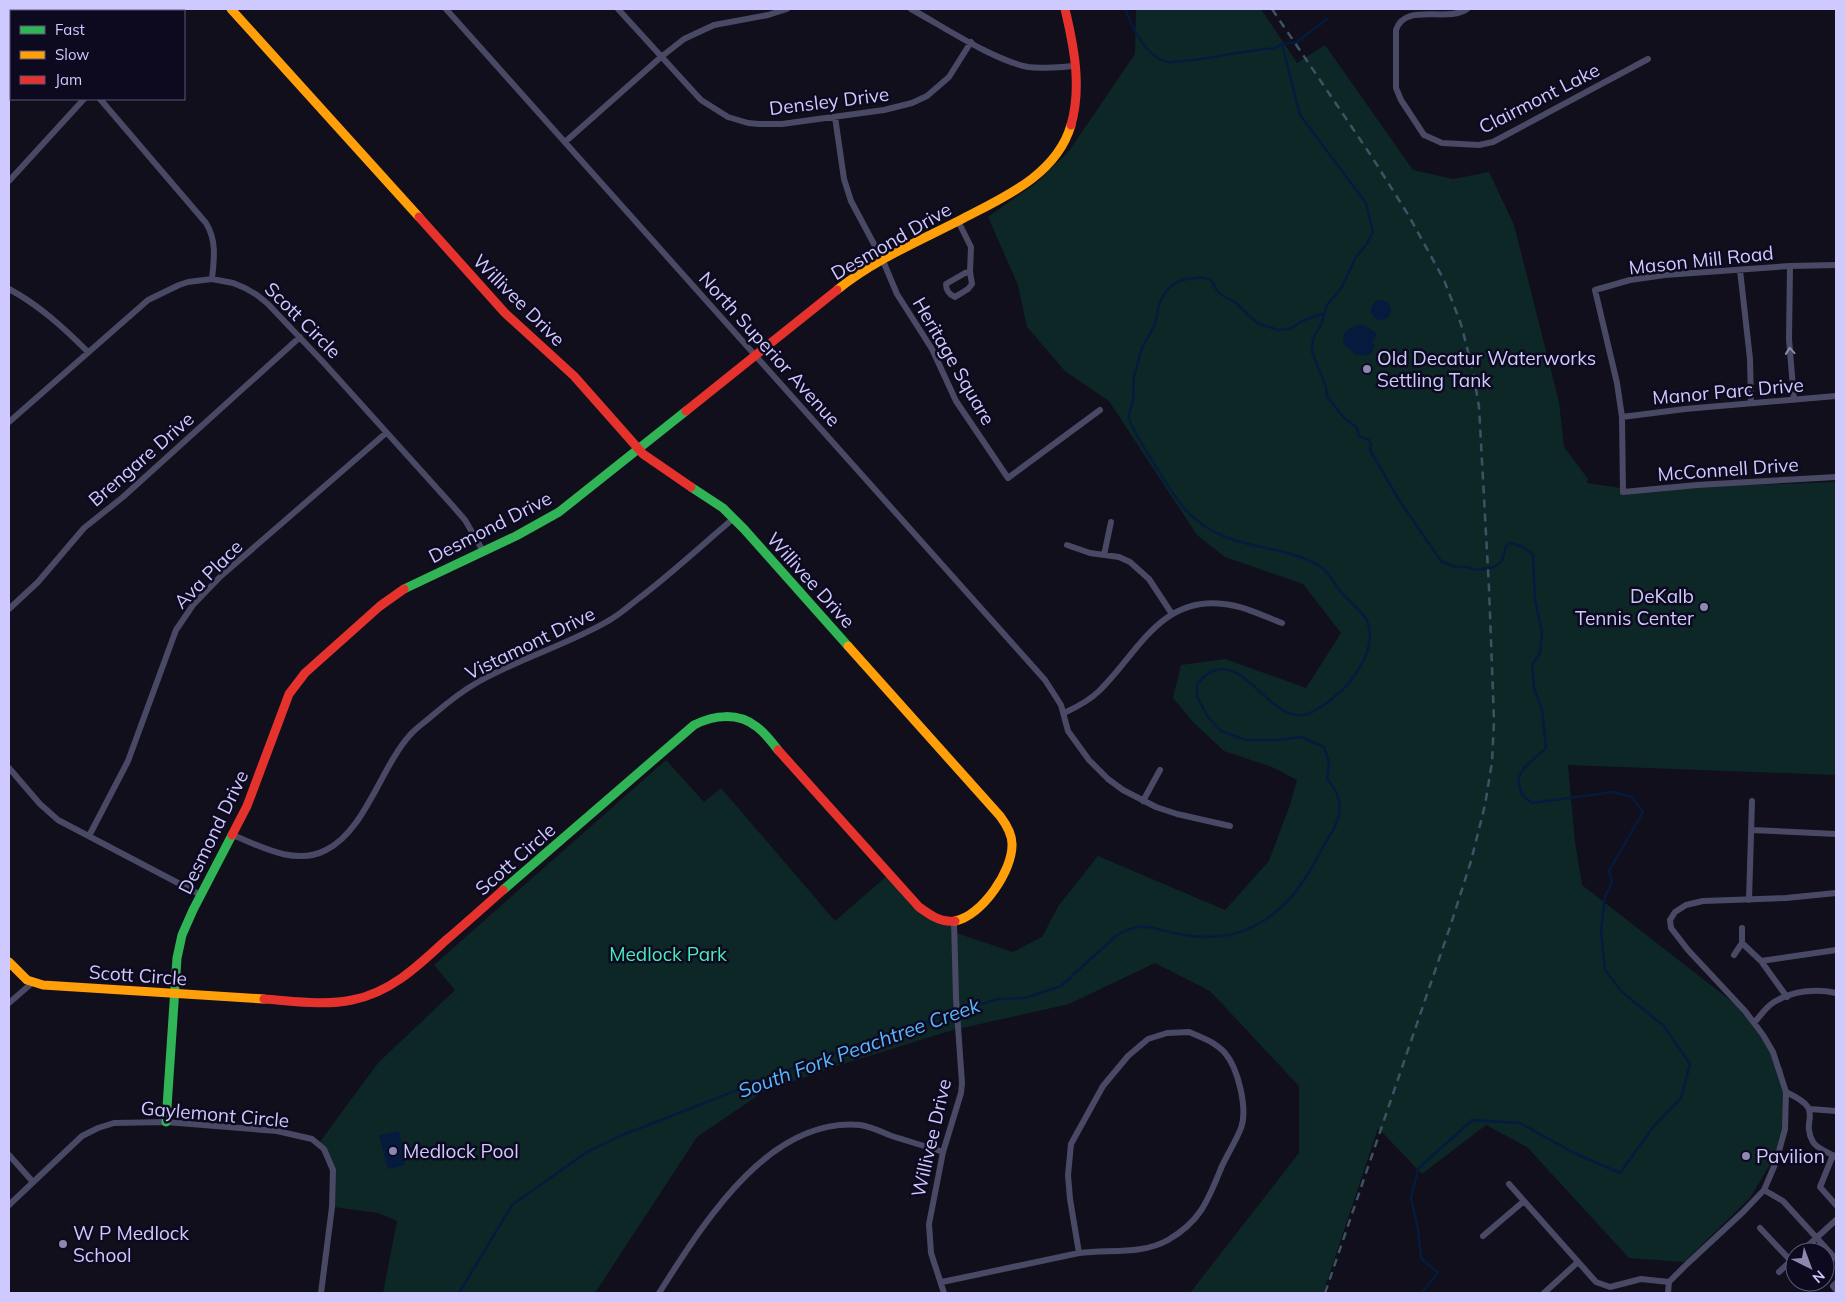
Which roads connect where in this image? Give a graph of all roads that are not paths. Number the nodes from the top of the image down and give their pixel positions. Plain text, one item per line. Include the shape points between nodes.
1 (231, 9) edge
2 (446, 9) edge
3 (618, 9) edge
4 (787, 9) edge
5 (911, 9) edge
6 (1064, 9) edge
7 (1467, 9) edge
8 (971, 42) junction
9 (661, 57) junction
10 (1648, 59) dead end
11 (1074, 66) junction
12 (83, 100) edge
13 (101, 100) edge
14 (835, 117) junction
15 (565, 142) junction
16 (9, 181) edge
17 (958, 221) junction
18 (883, 261) junction
19 (1836, 265) edge
20 (1790, 266) junction
21 (1740, 270) junction
22 (970, 272) dead end
23 (212, 279) junction
24 (9, 289) edge
25 (300, 337) junction
26 (88, 352) junction
27 (754, 355) junction
28 (1836, 396) edge
29 (1794, 400) junction
30 (1751, 404) junction
31 (1100, 410) dead end
32 (1622, 417) junction
33 (9, 422) edge
34 (386, 433) junction
35 (639, 448) junction
36 (1836, 477) edge
37 (1623, 492) joint
38 (734, 518) junction
39 (1111, 522) dead end
40 (1067, 545) dead end
41 (483, 551) junction
42 (1104, 555) junction
43 (9, 609) edge
44 (1172, 614) junction
45 (1282, 623) dead end
46 (1064, 713) junction
47 (9, 768) edge
48 (1160, 770) dead end
49 (1143, 801) junction
50 (1752, 801) dead end
51 (1230, 826) dead end
52 (1752, 830) junction
53 (1836, 834) edge
54 (233, 835) junction
55 (90, 836) junction
56 (1836, 893) edge
57 (201, 895) junction
58 (1749, 900) junction
59 (954, 921) junction
60 (1742, 928) dead end
61 (1742, 943) junction
62 (1836, 950) edge
63 (1734, 954) dead end
64 (1761, 960) junction
65 (9, 962) edge
66 (32, 983) junction
67 (1836, 993) edge
68 (175, 994) junction
69 (1787, 997) junction
70 (9, 1003) edge
71 (1754, 1023) junction
72 (1786, 1092) junction
73 (1810, 1109) junction
74 (1836, 1111) edge
75 (166, 1122) junction
76 (944, 1152) junction
77 (9, 1155) edge
78 (1835, 1156) edge
79 (33, 1182) junction
80 (1509, 1184) dead end
81 (1764, 1190) junction
82 (1524, 1201) junction
83 (9, 1205) edge
84 (1836, 1205) edge
85 (1836, 1220) edge
86 (1760, 1228) dead end
87 (1483, 1236) dead end
88 (1816, 1238) junction
89 (1812, 1242) edge
90 (1785, 1251) edge
91 (1079, 1253) junction
92 (1836, 1259) edge
93 (1578, 1262) junction
94 (1785, 1266) edge
95 (1779, 1272) dead end
96 (942, 1282) junction
97 (1669, 1282) junction
98 (1836, 1283) edge
99 (1836, 1290) edge
100 (321, 1293) edge
101 (660, 1293) edge
102 (944, 1293) edge
103 (1544, 1293) edge
104 (1668, 1293) edge

1 - 35 street, Willivee Drive via 484,291 574,376
2 - 15 street, North Superior Avenue
3 - 9 street, Densley Drive
4 - 9 street via 705,28 684,38
5 - 8 street
6 - 11 street, Desmond Drive
7 - 10 street, Clairmont Lake via 1450,15 1406,17 1396,30 1396,88 1424,135 1442,143 1479,145 1493,142
8 - 11 street via 1006,60 1027,66
8 - 14 street, Densley Drive via 949,77 920,100 894,108
9 - 14 street, Densley Drive via 701,100 716,111 738,120 771,125
9 - 15 street
11 - 17 street, Desmond Drive via 1075,109 1069,132 1057,154 1019,187
12 - 16 street
13 - 23 street via 206,223 214,246
14 - 18 street via 847,190
15 - 27 street, North Superior Avenue
17 - 18 street, Desmond Drive
17 - 22 street via 971,247
18 - 27 street, Desmond Drive via 843,285
18 - 31 street, Heritage Square via 897,294 932,349 956,401 1008,478
19 - 20 street, Mason Mill Road
20 - 21 street, Mason Mill Road
29 -> 20 street via 1789,339
21 - 30 street via 1750,359
21 - 32 street, Mason Mill Road via 1630,280 1595,290
23 - 25 street, Scott Circle via 233,283 257,295
23 - 26 street, Scott Circle via 188,282 158,294
24 - 26 street via 61,324
25 - 34 street, Scott Circle
25 - 43 street, Brengare Drive via 123,497 84,528 38,582
26 - 33 street, Scott Circle
27 - 35 street, Desmond Drive
27 - 46 street, North Superior Avenue via 1045,680
28 - 29 street, Manor Parc Drive
29 - 30 street, Manor Parc Drive
30 - 32 street, Manor Parc Drive
32 - 37 street, Mason Mill Road
34 - 41 street, Scott Circle via 460,515
34 - 55 street, Ava Place via 193,605 176,630 128,762
35 - 38 street, Willivee Drive via 653,462 707,496
35 - 41 street, Desmond Drive via 559,512
36 - 37 street, McConnell Drive
38 - 54 street, Vistamont Drive via 610,621 477,682 447,704 410,735 391,761 358,820 325,851 306,856 273,852
38 - 59 street, Willivee Drive via 1009,829 1012,847 1003,876 977,911 965,919
39 - 42 street
40 - 42 street
41 - 54 street, Desmond Drive via 395,595 305,673 284,705
42 - 44 street via 1125,559 1137,566
44 - 45 street via 1195,605 1224,604
44 - 46 street via 1148,634 1100,690
46 - 49 street, North Superior Avenue via 1068,731 1093,764 1115,785
47 - 55 street via 48,812
48 - 49 street
49 - 51 street, North Superior Avenue via 1177,814
50 - 52 street
52 - 53 street
52 - 58 street
54 - 57 street, Desmond Drive
55 - 57 street
56 - 58 street
57 - 68 street, Desmond Drive via 179,947
58 - 71 street via 1703,901 1686,905 1670,920 1671,928 1688,950
59 - 68 street, Scott Circle via 933,917 919,907 758,727 739,718 718,716 699,721 686,730 414,969 381,992 357,1000 328,1003
59 - 76 street, Willivee Drive via 962,1083
60 - 61 street
61 - 63 street
61 - 64 street
62 - 64 street
64 - 69 street
65 - 66 street
66 - 68 street, Scott Circle
66 - 70 street
67 - 69 street via 1799,992
68 - 75 street, Desmond Drive
69 - 71 street via 1772,1003
71 - 72 street via 1773,1052
72 - 73 street via 1803,1100
72 - 81 street via 1785,1129
73 - 74 street
73 - 78 street via 1810,1134 1814,1144
75 - 79 street, Gaylemont Circle via 114,1123 90,1132 72,1144
75 - 100 street, Gaylemont Circle via 277,1131 312,1139 324,1149 333,1170 333,1193
76 - 96 street, Willivee Drive via 929,1224 931,1252
76 - 101 street via 862,1125 835,1126 809,1133 779,1148 750,1170 698,1232
77 - 79 street
78 - 84 street via 1820,1187
79 - 83 street, Gaylemont Circle
80 - 82 street
81 - 88 street via 1782,1201
81 - 97 street
82 - 87 street
82 - 93 street
85 - 88 street
86 - 90 street
88 - 89 street
88 - 92 street
91 - 91 street via 1068,1175 1071,1144 1103,1086 1128,1056 1148,1039 1167,1033 1189,1032 1208,1039 1224,1052 1235,1068 1242,1098 1242,1127 1206,1205 1189,1226 1166,1242 1138,1250
91 - 96 street
93 - 97 street via 1596,1282 1610,1287 1641,1279
93 - 103 street
94 - 95 street
96 - 102 street, Willivee Drive
97 - 104 street
98 - 99 street via 1833,1286

